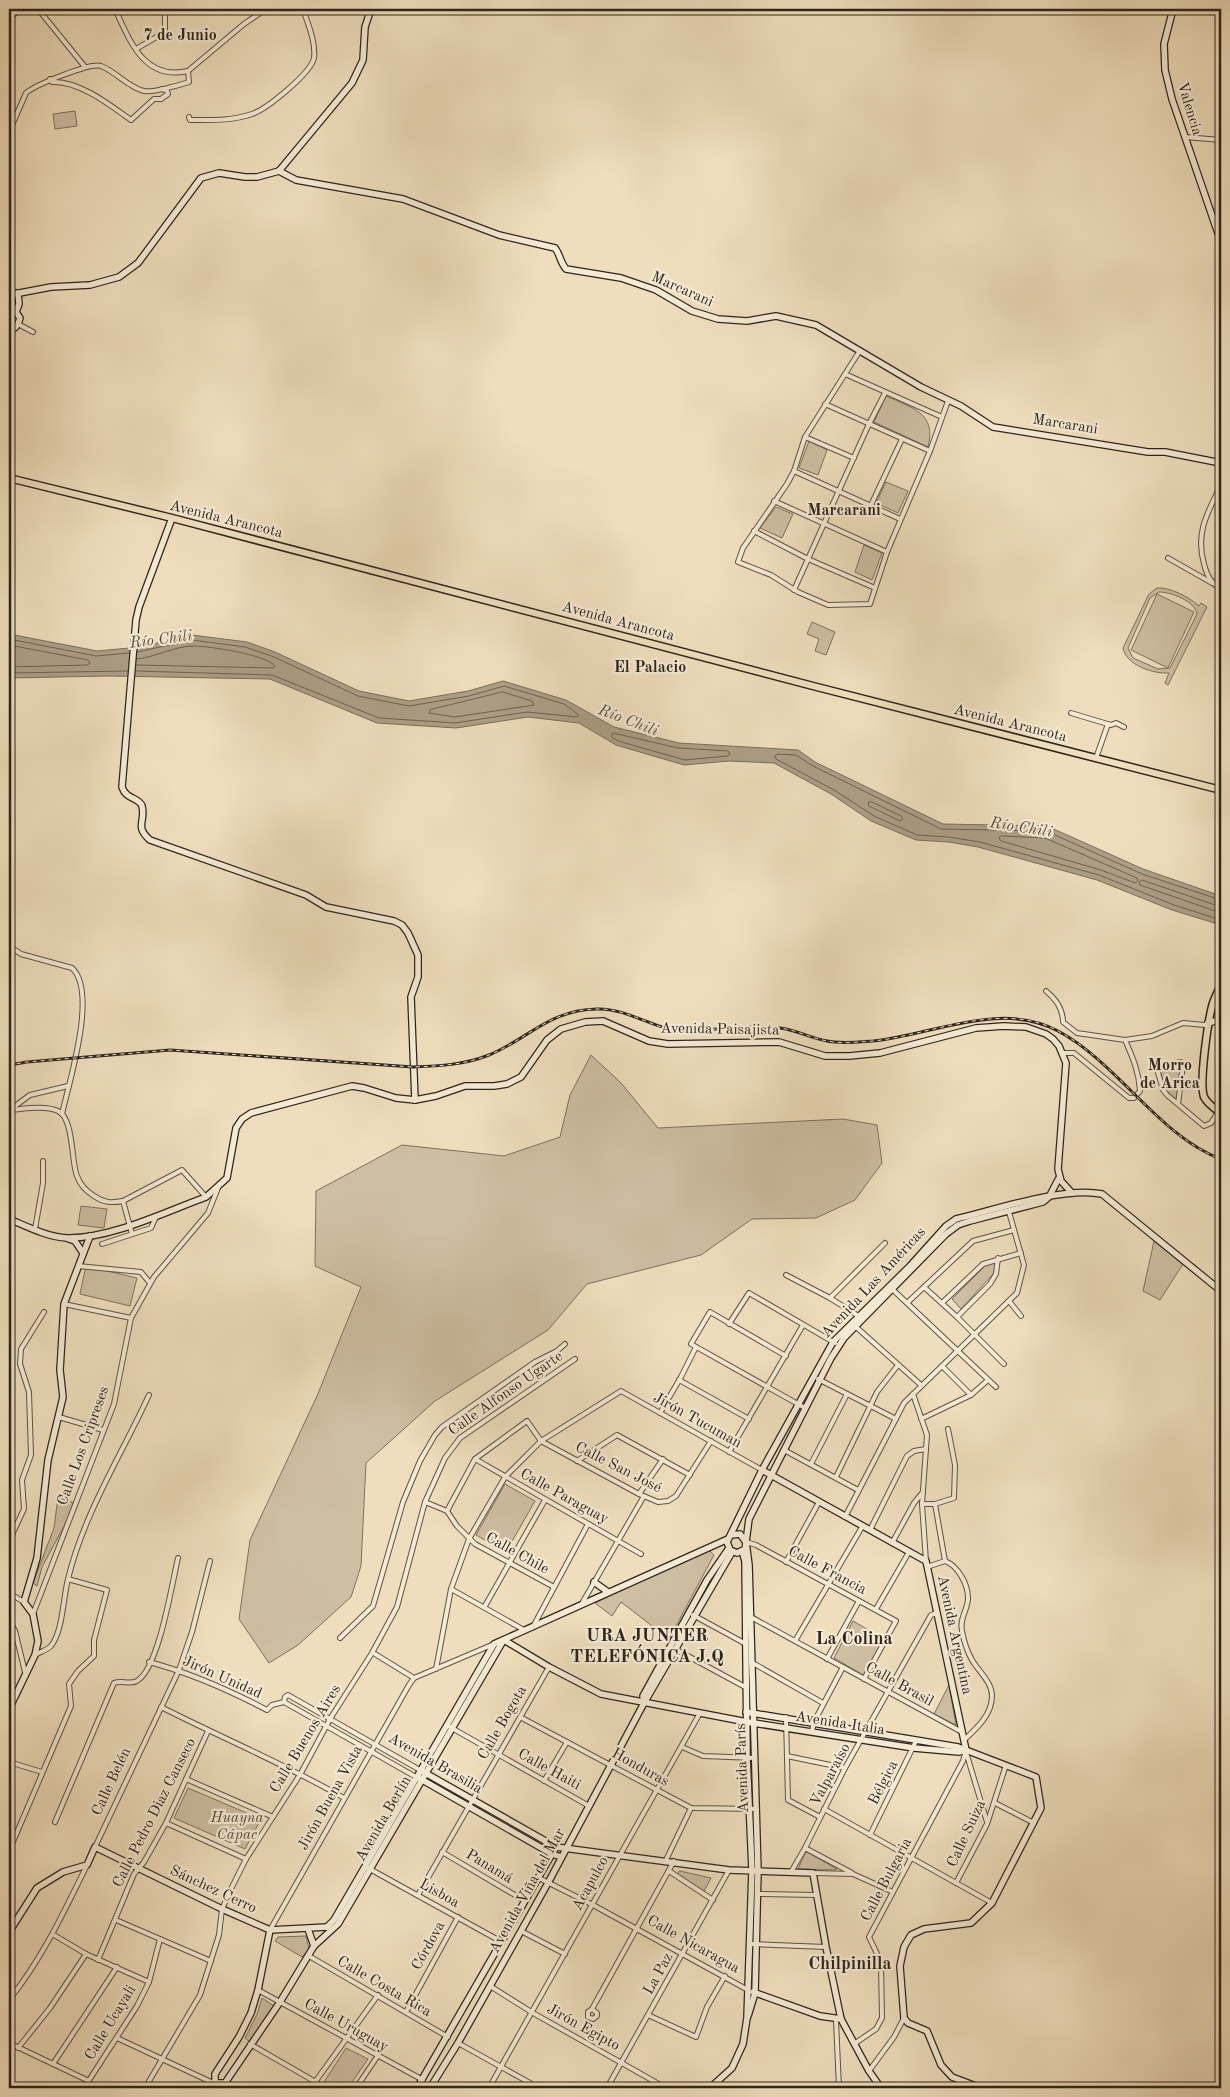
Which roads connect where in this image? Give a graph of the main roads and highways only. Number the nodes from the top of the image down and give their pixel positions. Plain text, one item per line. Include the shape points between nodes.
1 (9, 478) edge
2 (1221, 790) edge
3 (1221, 985) edge
4 (1220, 1112) edge

1 - 2 main road, Avenida Arancota
3 - 4 main road via 1208,1023 1203,1076 1204,1096

